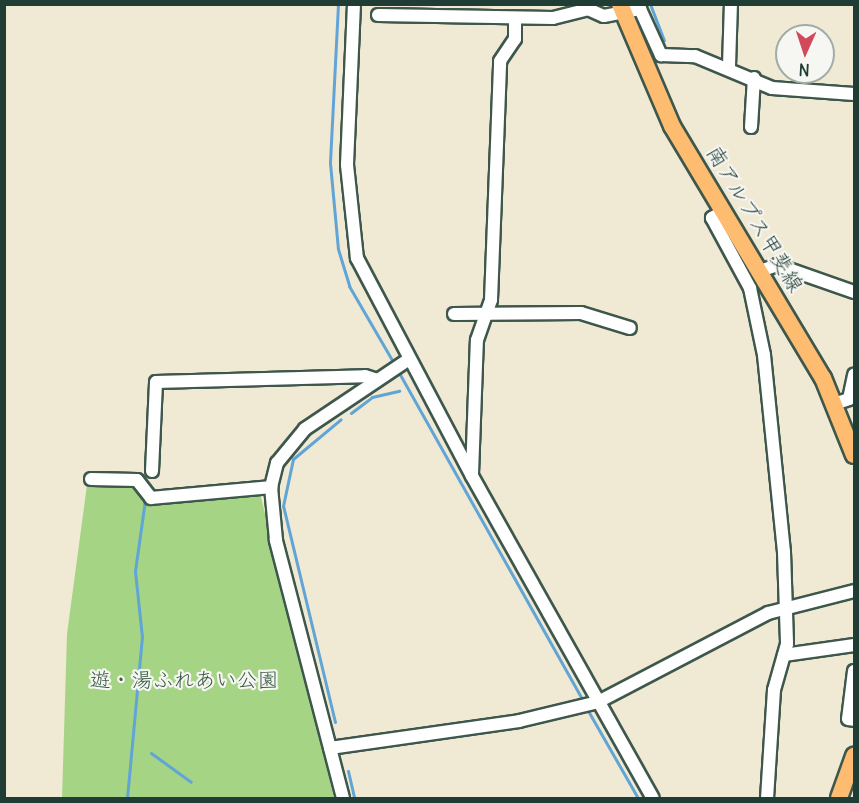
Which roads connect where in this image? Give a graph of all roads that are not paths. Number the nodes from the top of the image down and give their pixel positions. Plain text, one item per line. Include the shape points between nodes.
1 (354, 4) edge
2 (731, 4) edge
3 (639, 7) edge
4 (621, 8) edge
5 (378, 15) dead end
6 (515, 18) junction
7 (729, 66) junction
8 (754, 78) junction
9 (855, 94) edge
10 (751, 127) dead end
11 (724, 211) junction
12 (760, 271) junction
13 (855, 292) edge
14 (489, 310) junction
15 (454, 314) dead end
16 (630, 328) dead end
17 (409, 359) junction
18 (855, 375) edge
19 (377, 380) junction
20 (834, 404) junction
21 (855, 455) edge
22 (152, 471) dead end
23 (472, 477) junction
24 (91, 479) dead end
25 (272, 487) junction
26 (855, 591) edge
27 (786, 606) junction
28 (855, 645) edge
29 (784, 655) junction
30 (855, 671) edge
31 (598, 702) junction
32 (855, 720) edge
33 (330, 748) junction
34 (855, 756) edge
35 (846, 791) edge
36 (343, 798) edge
37 (653, 798) edge
38 (767, 798) edge

1 - 17 street via 347,165 351,225 368,284
2 - 7 street
3 - 4 street
3 - 7 street via 661,55 695,56
4 - 6 street via 604,16 588,9
4 - 11 main road, 南アルプス甲斐線 via 672,126
5 - 6 street
6 - 14 street via 514,39 500,61
7 - 8 street
8 - 9 street via 772,88
8 - 10 street
11 - 12 main road, 南アルプス甲斐線
11 - 27 street via 712,218 750,288 764,355
12 - 13 street via 777,265
12 - 20 main road, 南アルプス甲斐線
14 - 15 street
14 - 16 street via 581,313
14 - 23 street via 477,340
17 - 19 street
17 - 23 street
18 - 20 street via 849,399
19 - 22 street via 365,376 156,382
19 - 25 street via 287,446
20 - 21 main road, 南アルプス甲斐線
23 - 31 street
24 - 25 street via 137,480 151,498
25 - 33 street via 276,540
26 - 27 street
27 - 29 street
27 - 31 street
28 - 29 street
29 - 38 street via 774,690
30 - 32 street via 848,719
31 - 33 street via 519,721
31 - 37 street
33 - 36 street
34 - 35 main road

